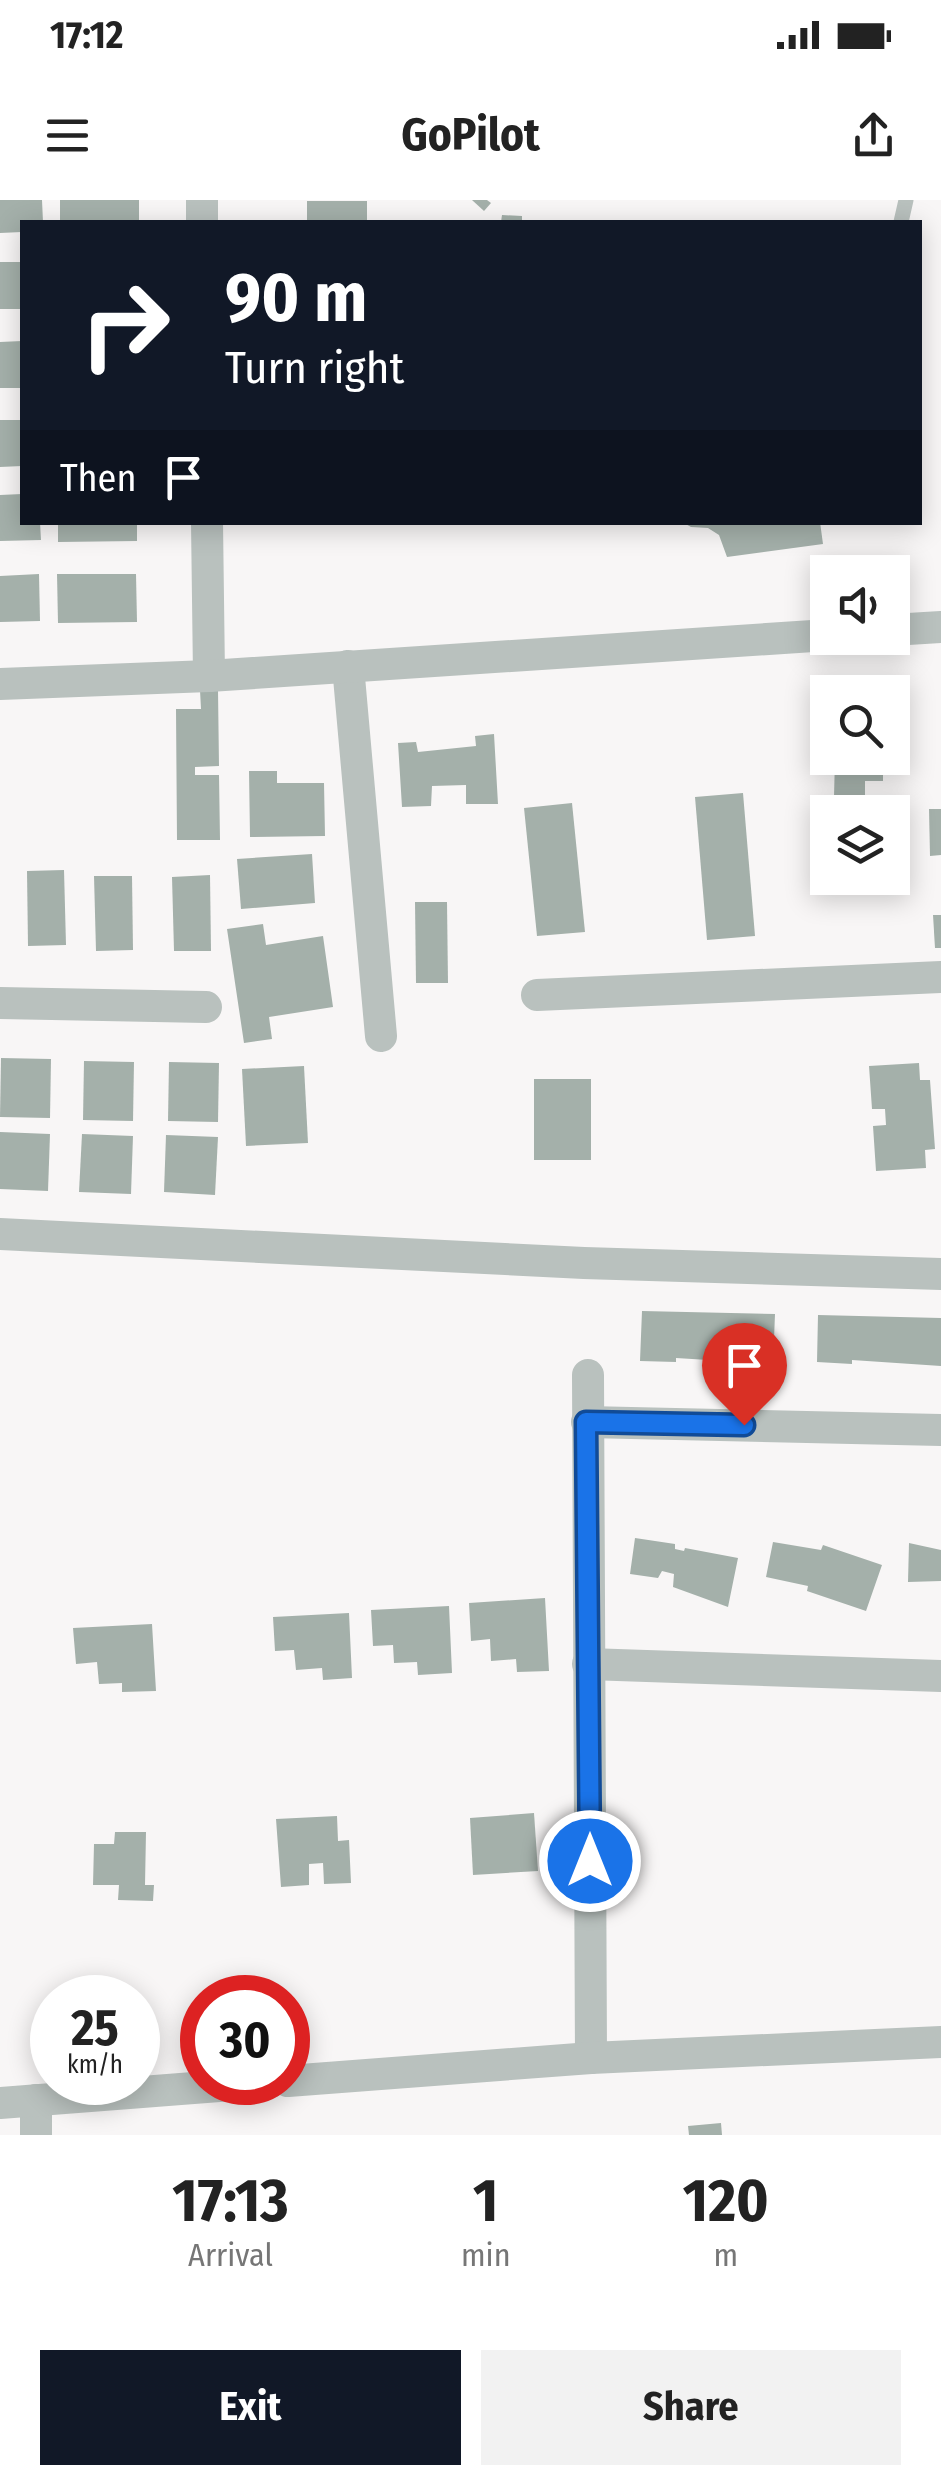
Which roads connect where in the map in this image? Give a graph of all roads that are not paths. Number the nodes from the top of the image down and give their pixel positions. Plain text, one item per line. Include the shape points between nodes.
1 (207, 525) edge
2 (941, 627) edge
3 (910, 629) edge
4 (810, 635) edge
5 (348, 666) junction
6 (209, 676) junction
7 (0, 684) edge
8 (941, 977) edge
9 (538, 995) dead end
10 (0, 1003) edge
11 (206, 1007) dead end
12 (381, 1036) dead end
13 (0, 1234) edge
14 (941, 1274) edge
15 (588, 1375) dead end
16 (586, 1422) junction
17 (941, 1430) edge
18 (588, 1664) junction
19 (941, 1676) edge
20 (941, 2042) edge
21 (591, 2058) junction
22 (310, 2079) edge
23 (30, 2100) edge
24 (0, 2103) edge
25 (36, 2105) edge
26 (36, 2135) edge

1 - 6 street
2 - 3 street
4 - 5 street
5 - 6 street
5 - 12 street
6 - 7 street
8 - 9 street
10 - 11 street
13 - 14 street
15 - 16 street
16 - 17 street
16 - 18 street
18 - 19 street
18 - 21 street
20 - 21 street
21 - 22 street
23 - 24 street
25 - 26 street

